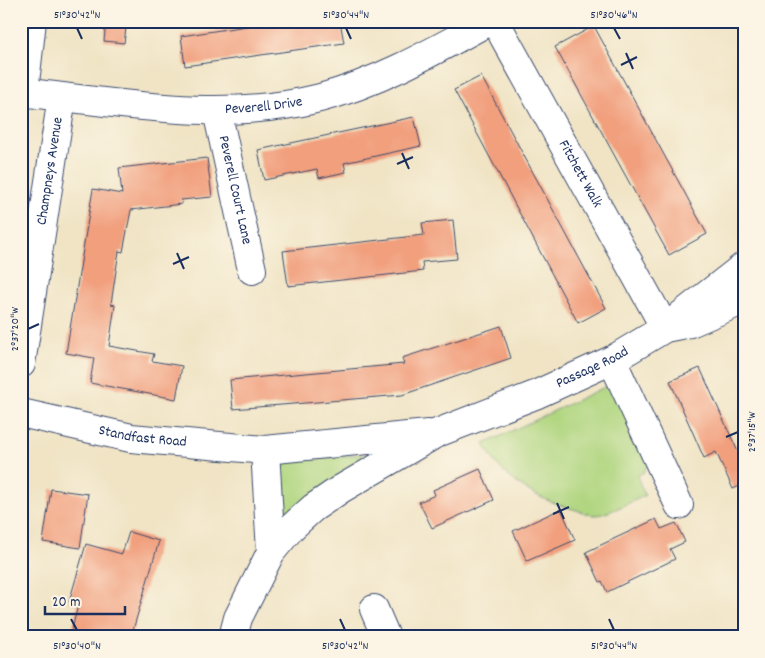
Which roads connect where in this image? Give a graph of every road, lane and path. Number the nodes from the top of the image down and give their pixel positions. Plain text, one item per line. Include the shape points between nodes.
1 (32, 21) edge
2 (489, 21) edge
3 (495, 21) edge
4 (23, 92) edge
5 (62, 97) junction
6 (217, 111) junction
7 (744, 266) edge
8 (252, 270) dead end
9 (744, 300) edge
10 (664, 328) junction
11 (612, 360) junction
12 (21, 364) edge
13 (21, 413) edge
14 (437, 433) junction
15 (266, 450) junction
16 (679, 505) dead end
17 (271, 552) junction
18 (374, 609) dead end
19 (233, 637) edge
20 (386, 637) edge

1 - 4 street
2 - 6 street, Peverell Drive via 404,68 320,98
3 - 10 street, Fitchett Walk
4 - 5 street, Peverell Drive
5 - 6 street, Peverell Drive
5 - 12 street, Champneys Avenue
6 - 8 street, Peverell Court Lane
7 - 10 street
9 - 10 street, Passage Road via 690,324
10 - 11 street, Passage Road
11 - 14 street, Passage Road via 535,395
11 - 16 street via 654,477
13 - 15 street, Standfast Road via 132,438
14 - 15 street, Passage Road
14 - 17 street, Passage Road via 313,508
15 - 17 street
17 - 19 street, Passage Road
18 - 20 street

